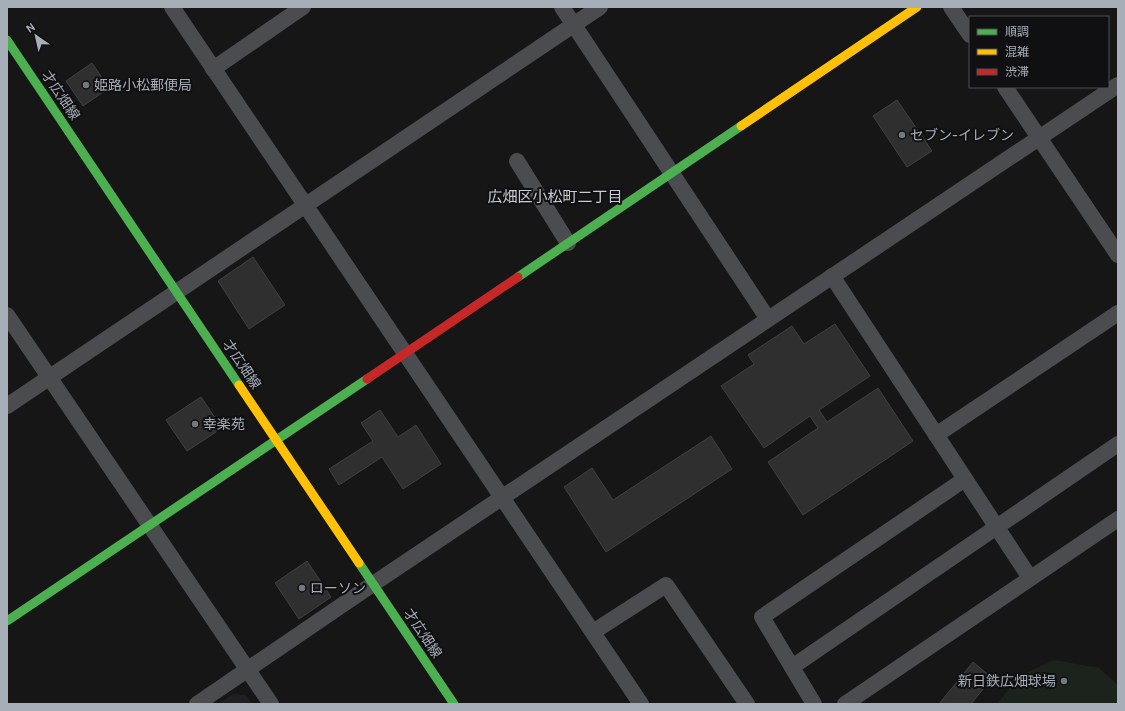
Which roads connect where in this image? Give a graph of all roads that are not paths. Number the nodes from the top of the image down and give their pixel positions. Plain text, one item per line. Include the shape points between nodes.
1 (172, 7) edge
2 (303, 7) edge
3 (562, 7) edge
4 (600, 7) edge
5 (917, 7) edge
6 (951, 7) edge
7 (574, 24) junction
8 (969, 34) edge
9 (7, 40) edge
10 (213, 69) junction
11 (1118, 85) edge
12 (1006, 88) edge
13 (1039, 138) junction
14 (517, 161) dead end
15 (672, 172) junction
16 (305, 205) junction
17 (568, 243) junction
18 (1118, 255) edge
19 (832, 276) junction
20 (177, 291) junction
21 (1118, 313) edge
22 (7, 314) edge
23 (768, 319) junction
24 (405, 354) junction
25 (50, 377) junction
26 (7, 406) edge
27 (936, 435) junction
28 (276, 440) junction
29 (1118, 444) edge
30 (965, 480) junction
31 (502, 497) junction
32 (1118, 519) edge
33 (150, 525) junction
34 (996, 526) junction
35 (1030, 578) junction
36 (373, 584) junction
37 (7, 621) edge
38 (593, 632) junction
39 (792, 667) junction
40 (248, 670) junction
41 (197, 704) edge
42 (271, 704) edge
43 (454, 704) edge
44 (641, 704) edge
45 (747, 704) edge
46 (814, 704) edge
47 (845, 704) edge

1 - 10 street
2 - 10 street
3 - 7 street
4 - 7 street
5 - 15 street
6 - 8 street
7 - 15 street
7 - 16 street
9 - 20 street, 才広畑線
10 - 16 street
11 - 13 street
12 - 13 street
13 - 18 street
13 - 19 street
14 - 17 street
15 - 17 street
15 - 23 street
16 - 20 street
16 - 24 street
17 - 24 street
19 - 23 street
19 - 27 street
20 - 25 street
20 - 28 street, 才広畑線
21 - 27 street
22 - 25 street
23 - 31 street
24 - 28 street
24 - 31 street
25 - 26 street
25 - 33 street
27 - 30 street
28 - 33 street
28 - 36 street, 才広畑線
29 - 34 street
30 - 34 street
30 - 39 street via 762,617
31 - 36 street
31 - 38 street
32 - 35 street
33 - 37 street
33 - 40 street
34 - 35 street
34 - 39 street
35 - 47 street
36 - 40 street
36 - 43 street, 才広畑線
38 - 44 street
38 - 45 street via 666,585
39 - 46 street
40 - 41 street
40 - 42 street

